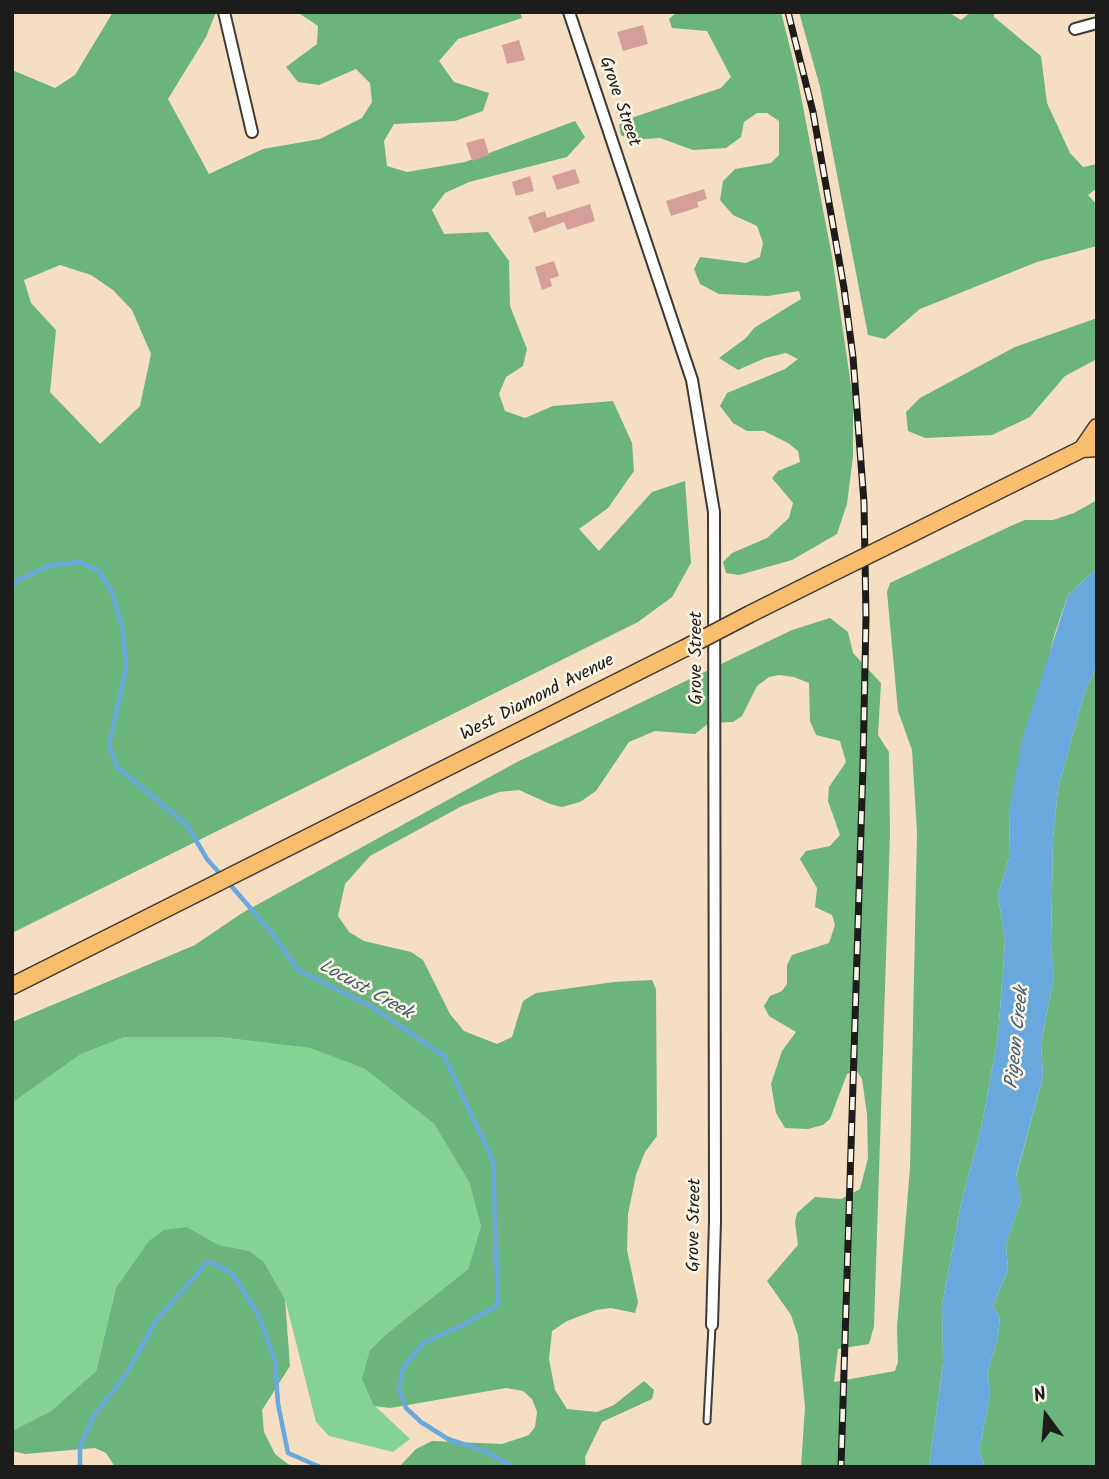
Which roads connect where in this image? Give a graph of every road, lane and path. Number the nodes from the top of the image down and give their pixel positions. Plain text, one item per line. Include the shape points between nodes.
1 (224, 12) edge
2 (569, 12) edge
3 (1095, 23) edge
4 (1075, 29) dead end
5 (1097, 36) edge
6 (252, 132) dead end
7 (1097, 427) edge
8 (1089, 448) edge
9 (12, 986) edge
10 (712, 1325) joint
11 (707, 1421) dead end

1 - 6 street
2 - 10 street, Grove Street via 692,380 714,512
3 - 4 street
3 - 5 street
7 - 8 main road, West Diamond Avenue
8 - 9 main road, West Diamond Avenue, bridge
10 - 11 lane

